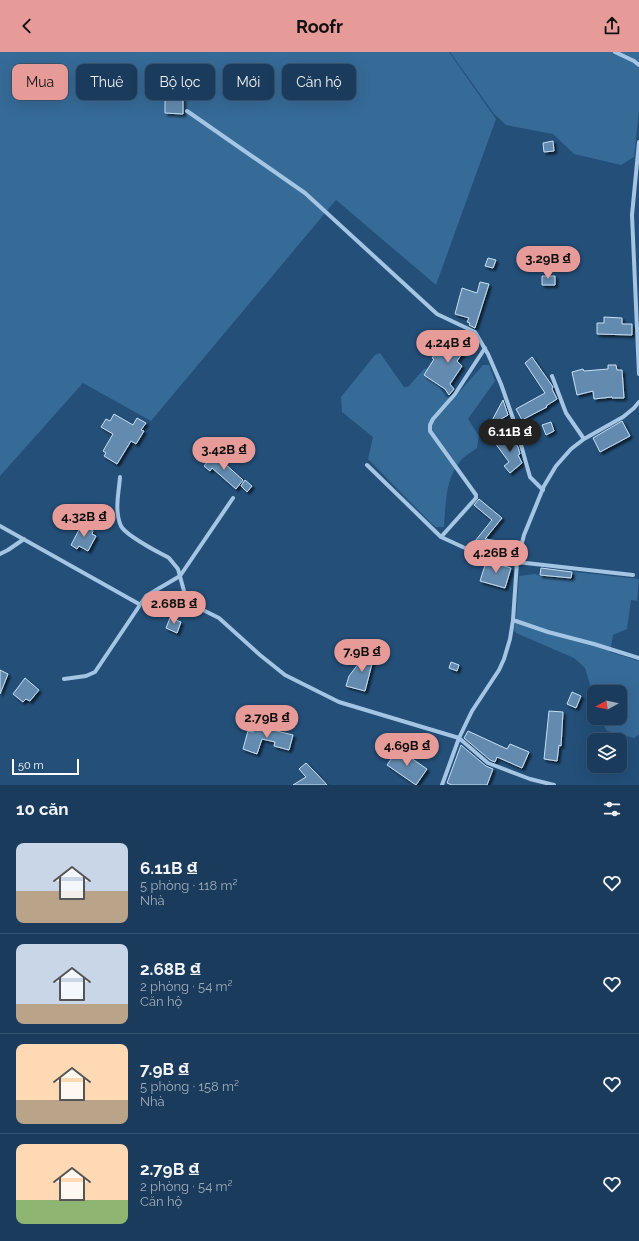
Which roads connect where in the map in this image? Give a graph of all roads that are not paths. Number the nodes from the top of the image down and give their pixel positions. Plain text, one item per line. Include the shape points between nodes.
1 (615, 52) edge
2 (639, 65) edge
3 (187, 111) dead end
4 (639, 142) edge
5 (485, 348) junction
6 (639, 374) edge
7 (552, 376) dead end
8 (639, 402) edge
9 (584, 439) junction
10 (367, 466) dead end
11 (120, 477) dead end
12 (543, 490) junction
13 (233, 498) dead end
14 (0, 526) edge
15 (441, 537) junction
16 (24, 539) junction
17 (0, 554) edge
18 (517, 562) junction
19 (633, 575) dead end
20 (180, 576) junction
21 (140, 604) junction
22 (513, 620) junction
23 (639, 658) edge
24 (64, 679) dead end
25 (459, 738) junction
26 (442, 785) edge
27 (554, 785) edge

1 - 2 street
3 - 5 street via 305,193 437,314 475,332
4 - 6 street via 632,215
5 - 12 street via 516,427 530,477
5 - 15 street via 455,394 430,425 430,431 476,498
7 - 9 street via 566,412
8 - 9 street via 623,417
9 - 12 street via 556,466
10 - 15 street
11 - 20 street via 118,506 121,526 126,533 169,558
12 - 18 street via 524,535
13 - 20 street
14 - 16 street
15 - 18 street via 478,554
16 - 17 street
16 - 21 street
18 - 19 street
18 - 22 street
20 - 21 street via 146,596
20 - 25 street via 189,603 219,618 285,675 338,702
21 - 24 street via 95,672
22 - 23 street
22 - 25 street via 510,639 499,670 472,711
25 - 26 street
25 - 27 street via 488,763

